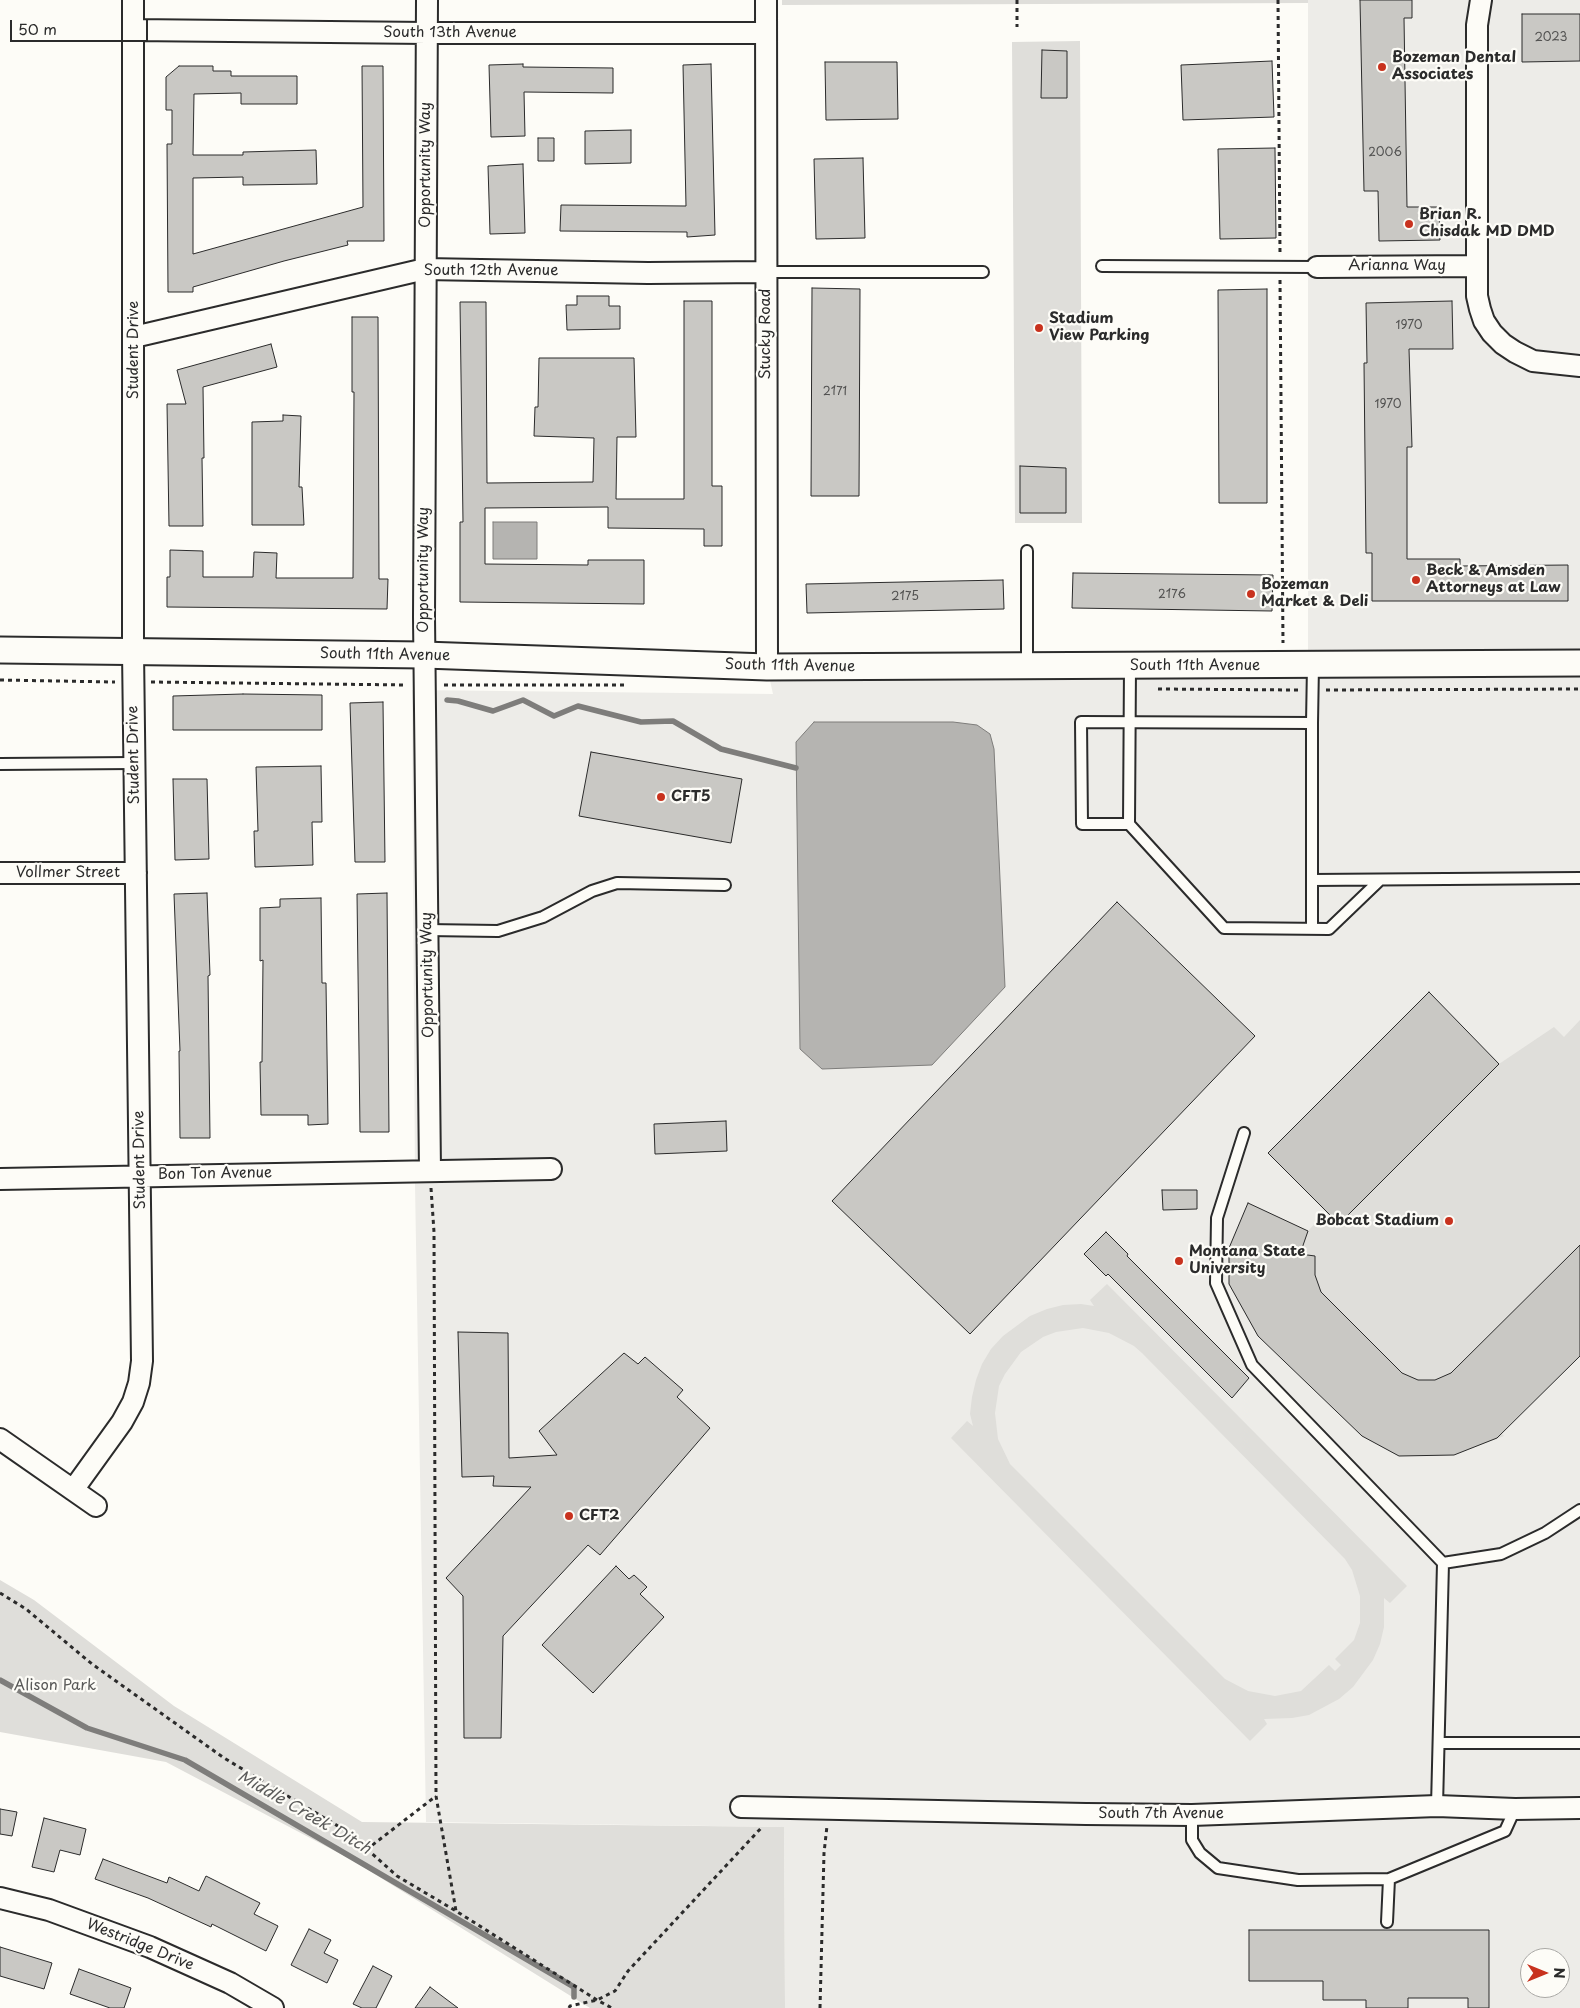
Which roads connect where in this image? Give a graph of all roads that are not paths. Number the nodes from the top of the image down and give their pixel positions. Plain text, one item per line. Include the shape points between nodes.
1 (133, 0) edge
2 (426, 0) edge
3 (766, 0) edge
4 (1481, 0) edge
5 (133, 30) junction
6 (427, 33) junction
7 (766, 33) junction
8 (1102, 266) dead end
9 (1317, 266) joint
10 (1477, 266) junction
11 (425, 269) junction
12 (766, 272) junction
13 (983, 272) dead end
14 (134, 337) junction
15 (1580, 366) edge
16 (1027, 551) dead end
17 (0, 650) edge
18 (133, 651) junction
19 (424, 656) junction
20 (1580, 664) edge
21 (1313, 665) junction
22 (1027, 666) junction
23 (1130, 666) junction
24 (767, 667) junction
25 (1130, 722) junction
26 (1312, 723) junction
27 (134, 763) junction
28 (0, 764) edge
29 (1129, 824) junction
30 (0, 873) edge
31 (136, 873) junction
32 (1580, 878) edge
33 (1312, 880) junction
34 (1380, 880) junction
35 (725, 885) dead end
36 (1312, 929) junction
37 (427, 930) junction
38 (1244, 1133) dead end
39 (551, 1169) dead end
40 (430, 1170) junction
41 (140, 1176) junction
42 (0, 1178) edge
43 (0, 1439) edge
44 (73, 1490) junction
45 (96, 1506) dead end
46 (1580, 1510) edge
47 (1443, 1563) junction
48 (1440, 1743) junction
49 (1580, 1743) edge
50 (1437, 1806) junction
51 (741, 1807) dead end
52 (1580, 1808) edge
53 (1514, 1809) junction
54 (1192, 1814) junction
55 (1389, 1879) junction
56 (0, 1898) edge
57 (1388, 1922) dead end
58 (264, 2006) edge

1 - 5 street, Student Drive
2 - 6 street, Opportunity Way
3 - 7 street, Stucky Road
4 - 10 street via 1477,25
5 - 6 street, South 13th Avenue
5 - 14 street, Student Drive
6 - 7 street, South 13th Avenue
6 - 11 street, Opportunity Way
7 - 12 street, Stucky Road
8 - 9 lane
9 - 10 street, Arianna Way
10 - 15 street via 1477,296 1484,321 1503,344 1533,361
11 - 12 street, South 12th Avenue
11 - 14 street, South 12th Avenue
11 - 19 street, Opportunity Way
12 - 13 lane
12 - 24 street, Stucky Road
14 - 18 street, Student Drive
16 - 22 lane
17 - 18 street, South 11th Avenue
18 - 19 street, South 11th Avenue
18 - 27 street, Student Drive
19 - 24 street, South 11th Avenue
19 - 37 street, Opportunity Way
20 - 21 street, South 11th Avenue
21 - 23 street, South 11th Avenue via 1283,677
21 - 26 lane
22 - 23 street, South 11th Avenue
22 - 24 street, South 11th Avenue
23 - 25 lane
25 - 26 lane
25 - 29 lane
25 - 29 lane via 1081,722 1082,824
26 - 33 lane
27 - 28 lane
27 - 31 street, Student Drive
29 - 36 lane via 1224,928
30 - 31 street, Vollmer Street
31 - 41 street, Student Drive
32 - 34 lane
33 - 34 lane
33 - 36 lane
34 - 36 lane via 1329,929
35 - 37 lane via 617,883 592,891 543,916 498,931
37 - 40 street, Opportunity Way
38 - 47 lane via 1217,1218 1216,1283 1252,1365
39 - 40 street, Bon Ton Avenue
40 - 41 street, Bon Ton Avenue
41 - 42 street, Bon Ton Avenue
41 - 44 street, Student Drive via 140,1384 122,1422
43 - 44 street
44 - 45 street
46 - 47 lane via 1545,1533 1501,1554
47 - 48 lane
48 - 49 lane
48 - 50 lane
50 - 53 street, South 7th Avenue
50 - 54 street, South 7th Avenue
51 - 54 street, South 7th Avenue
52 - 53 street, South 7th Avenue
53 - 55 lane via 1505,1831
54 - 55 lane via 1192,1840 1200,1853 1218,1868 1298,1880
55 - 57 lane
56 - 58 street, Westridge Drive via 49,1910 150,1947 230,1983

